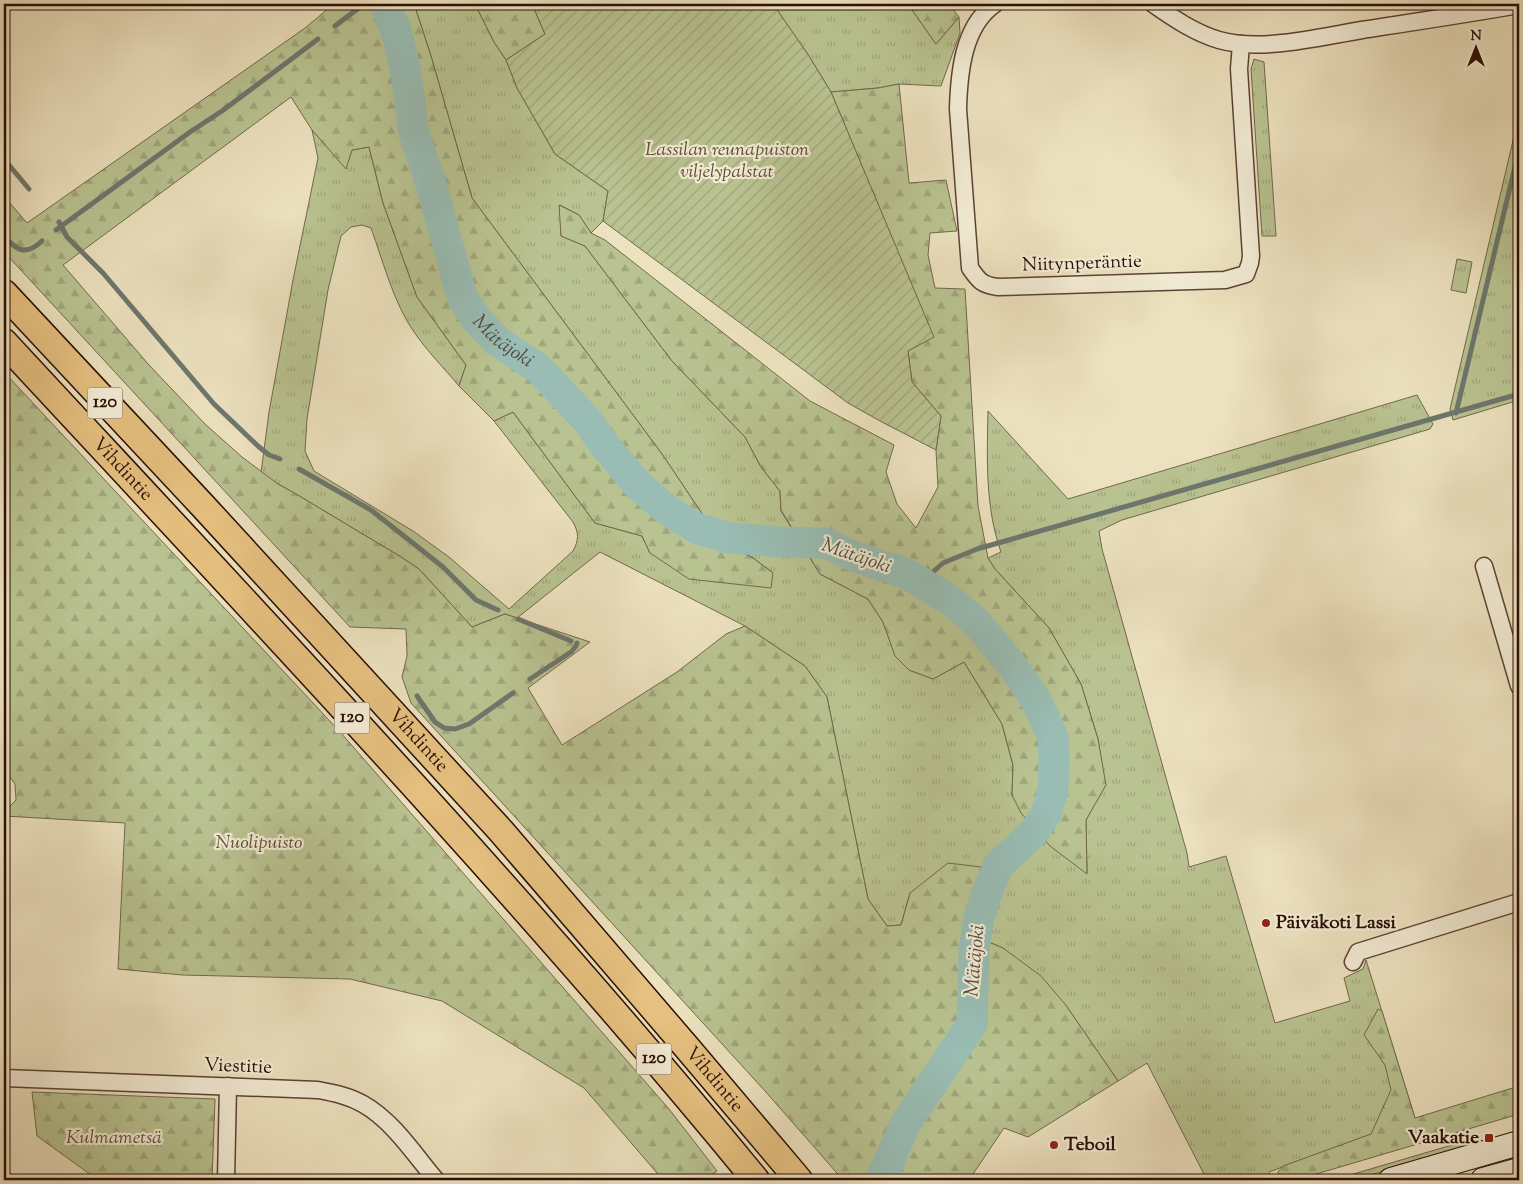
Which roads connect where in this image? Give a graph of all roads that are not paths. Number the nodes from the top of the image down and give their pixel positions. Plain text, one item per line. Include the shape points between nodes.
1 (995, 4) edge
2 (1153, 4) edge
3 (1519, 5) edge
4 (1241, 44) junction
5 (5, 301) edge
6 (4, 342) edge
7 (1484, 566) dead end
8 (1519, 686) edge
9 (1519, 902) edge
10 (1353, 962) dead end
11 (4, 1078) edge
12 (228, 1086) junction
13 (1519, 1143) edge
14 (1519, 1170) edge
15 (226, 1180) edge
16 (436, 1180) edge
17 (756, 1180) edge
18 (799, 1180) edge
19 (1391, 1180) edge
20 (1483, 1180) edge

1 - 4 street, Niitynperäntie via 976,24 969,38 963,59 958,109 970,268 980,282 988,286 1225,280 1246,274 1251,256 1239,69
2 - 4 street via 1182,24 1219,40
3 - 4 street via 1307,39
5 - 18 main road, Vihdintie / 120 via 209,513 500,831
6 - 17 main road, Vihdintie / 120 via 508,890
7 - 8 street
9 - 10 street via 1358,952
11 - 12 street, Viestitie
12 - 15 street
12 - 16 street, Viestitie via 318,1090 350,1098 363,1104 392,1128
13 - 19 main road
14 - 20 main road

